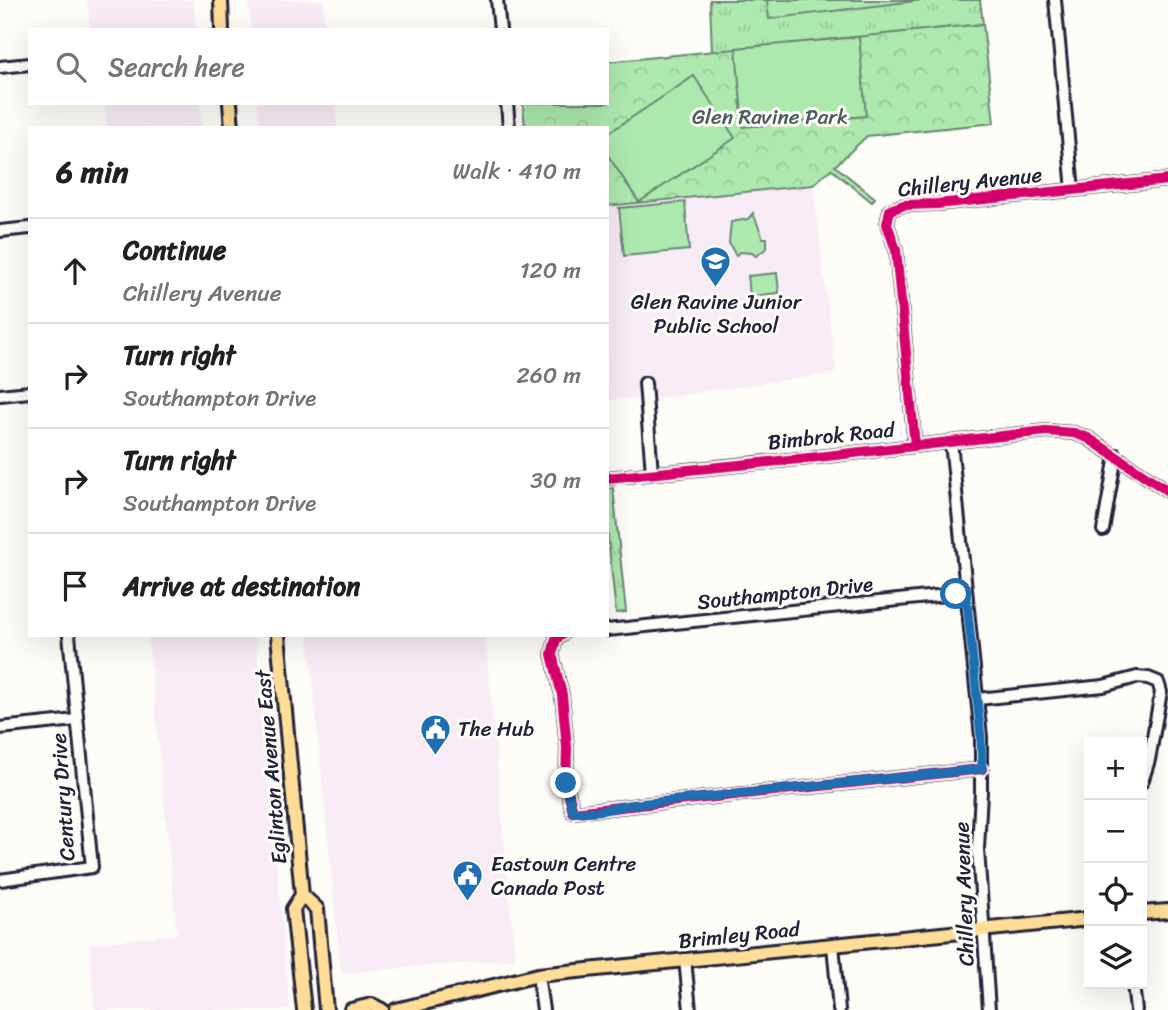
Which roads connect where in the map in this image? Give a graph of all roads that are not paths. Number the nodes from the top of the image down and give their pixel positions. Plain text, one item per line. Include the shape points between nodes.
1 (221, 0) edge
2 (497, 0) edge
3 (1055, 0) edge
4 (222, 28) edge
5 (500, 28) edge
6 (28, 64) edge
7 (0, 67) edge
8 (230, 105) edge
9 (507, 105) edge
10 (232, 126) edge
11 (509, 126) edge
12 (1168, 180) edge
13 (1073, 190) junction
14 (28, 228) edge
15 (0, 232) edge
16 (645, 383) dead end
17 (28, 392) edge
18 (0, 395) edge
19 (951, 442) junction
20 (915, 446) junction
21 (1116, 455) junction
22 (652, 473) junction
23 (609, 478) edge
24 (1168, 491) edge
25 (1104, 530) dead end
26 (966, 593) junction
27 (609, 630) edge
28 (69, 637) edge
29 (278, 637) edge
30 (558, 637) edge
31 (978, 699) junction
32 (76, 720) junction
33 (0, 728) edge
34 (1147, 766) edge
35 (982, 769) junction
36 (0, 880) edge
37 (302, 895) junction
38 (1168, 911) edge
39 (1147, 913) edge
40 (1084, 919) edge
41 (983, 929) junction
42 (833, 945) junction
43 (685, 959) junction
44 (538, 975) junction
45 (1134, 989) edge
46 (304, 1010) edge
47 (326, 1010) edge
48 (351, 1010) edge
49 (382, 1010) edge
50 (396, 1010) edge
51 (543, 1010) edge
52 (691, 1010) edge
53 (839, 1010) edge
54 (989, 1010) edge
55 (1136, 1010) edge

1 - 4 main road
2 - 5 street
3 - 13 street
6 - 7 street
8 - 10 main road
9 - 11 street
12 - 13 street, Chillery Avenue
13 - 20 street, Chillery Avenue via 904,205 890,211 887,224 896,250
14 - 15 street
16 - 22 street
17 - 18 street
19 - 20 street, Bimbrok Road
19 - 21 street, Bimbrok Road via 1046,430 1088,438
19 - 26 street, Chillery Avenue
20 - 22 street, Bimbrok Road
21 - 24 street, Bimbrok Road
21 - 25 street
22 - 23 street, Bimbrok Road
26 - 27 street, Southampton Drive
26 - 31 street, Chillery Avenue
28 - 32 street, Century Drive
29 - 37 main road, Eglinton Avenue East
30 - 35 street via 552,654 562,695 566,783 573,812
31 - 34 street via 1149,678 1158,682 1161,692
31 - 35 street, Chillery Avenue
32 - 33 street
32 - 36 street, Century Drive via 92,867
35 - 41 street, Chillery Avenue via 978,849
37 - 46 main road, Eglinton Avenue East via 293,909
37 - 47 main road, Eglinton Avenue East via 317,909
38 - 39 main road
40 - 41 main road, Brimley Road
41 - 42 main road, Brimley Road
41 - 54 street, Chillery Avenue
42 - 43 main road, Brimley Road
42 - 53 street
43 - 44 main road, Brimley Road
43 - 52 street
44 - 50 main road, Brimley Road
44 - 51 street
45 - 55 street
48 - 49 main road via 372,1005

